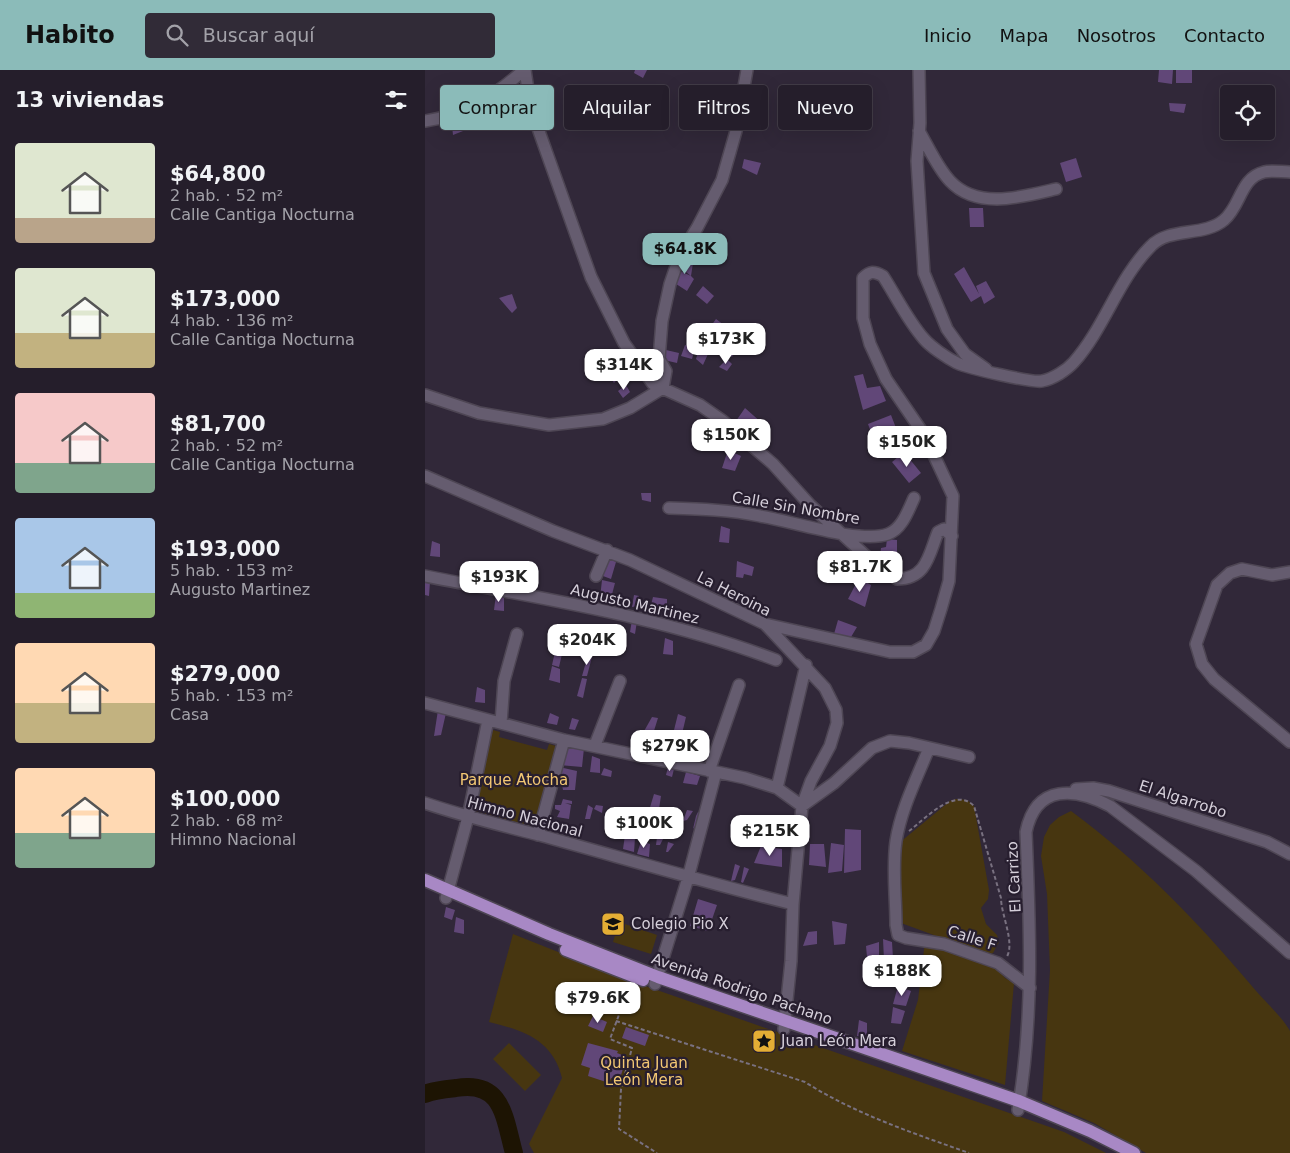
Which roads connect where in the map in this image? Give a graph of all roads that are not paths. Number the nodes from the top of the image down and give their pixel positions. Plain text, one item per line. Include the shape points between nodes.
1 (525, 70) edge
2 (747, 70) edge
3 (919, 70) edge
4 (425, 121) edge
5 (919, 131) junction
6 (1290, 172) edge
7 (1056, 189) dead end
8 (988, 370) junction
9 (663, 388) junction
10 (425, 395) edge
11 (425, 476) edge
12 (914, 498) dead end
13 (669, 508) dead end
14 (844, 534) junction
15 (952, 536) junction
16 (607, 550) junction
17 (1290, 572) edge
18 (425, 576) edge
19 (596, 576) dead end
20 (765, 624) junction
21 (517, 634) dead end
22 (776, 660) dead end
23 (806, 665) junction
24 (620, 681) dead end
25 (739, 685) dead end
26 (425, 703) edge
27 (488, 720) junction
28 (501, 723) junction
29 (564, 740) junction
30 (1290, 742) edge
31 (595, 745) junction
32 (929, 748) junction
33 (969, 757) dead end
34 (713, 772) junction
35 (777, 788) junction
36 (1063, 792) junction
37 (425, 803) edge
38 (803, 806) junction
39 (467, 817) junction
40 (538, 835) junction
41 (1290, 854) edge
42 (688, 878) junction
43 (425, 880) edge
44 (425, 888) edge
45 (447, 894) junction
46 (793, 904) junction
47 (1290, 953) edge
48 (656, 981) junction
49 (1030, 988) junction
50 (785, 1025) junction
51 (1019, 1106) junction
52 (1119, 1153) edge
53 (1134, 1153) edge

1 - 4 street via 490,97 463,112
1 - 9 street via 530,103 591,277 625,343 653,384
2 - 9 street via 736,131 722,180 680,255 670,284 659,352 659,359 666,370
3 - 5 street
5 - 7 street via 941,170 962,193 979,198 1011,198
5 - 8 street via 917,161 924,273 947,329 965,354
6 - 8 street via 1264,172 1251,178 1233,212 1223,221 1205,230 1165,237 1152,244 1129,273 1095,333 1073,363 1057,375 1041,382
8 - 15 street via 957,363 924,340 883,276 876,272 863,278 863,318 870,344 886,380 925,436 953,496
9 - 10 street via 630,408 603,419 549,425 479,413
9 - 14 street via 700,405 723,421 773,464 810,504
11 - 16 street, La Heroina via 553,531
12 - 14 street, Calle Sin Nombre via 903,521 887,535
13 - 14 street, Calle Sin Nombre via 714,509
14 - 15 street via 897,579 914,576 927,564 938,532 944,529
15 - 20 street via 949,581 934,631 926,645 913,652 890,652
16 - 19 street
16 - 20 street, La Heroina
17 - 30 street via 1272,575 1242,569 1230,573 1217,585 1196,644 1202,664 1214,679
18 - 22 street, Augusto Martinez via 616,614 728,642
20 - 23 street, La Heroina
21 - 28 street via 505,681
23 - 35 street
23 - 38 street, La Heroina via 825,688 836,710 837,723
24 - 31 street
25 - 34 street
26 - 27 street
27 - 28 street
27 - 39 street
28 - 29 street
29 - 31 street
29 - 40 street
31 - 34 street
32 - 33 street
32 - 38 street via 890,741 872,748
32 - 49 street, Calle F via 896,840 896,925 901,937 944,944 998,963
34 - 35 street
34 - 42 street
35 - 38 street
36 - 41 street, El Algarrobo via 1080,788 1109,790 1267,842
36 - 47 street via 1087,795 1110,806 1196,871
36 - 49 street, El Carrizo via 1040,805 1028,822
37 - 39 street, Himno Nacional
38 - 46 street, La Heroina
39 - 40 street, Himno Nacional
39 - 45 street
40 - 42 street, Himno Nacional
42 - 46 street, Himno Nacional
42 - 48 street
43 - 45 main road, Avenida Rodrigo Pachano
44 - 45 main road, Avenida Rodrigo Pachano
45 - 48 main road, Avenida Rodrigo Pachano
46 - 50 street, La Heroina
48 - 50 main road, Avenida Rodrigo Pachano
49 - 51 street, El Carrizo via 1027,1048
50 - 51 main road, Avenida Rodrigo Pachano
51 - 52 main road, Avenida Rodrigo Pachano
51 - 53 main road, Avenida Rodrigo Pachano via 1090,1131

